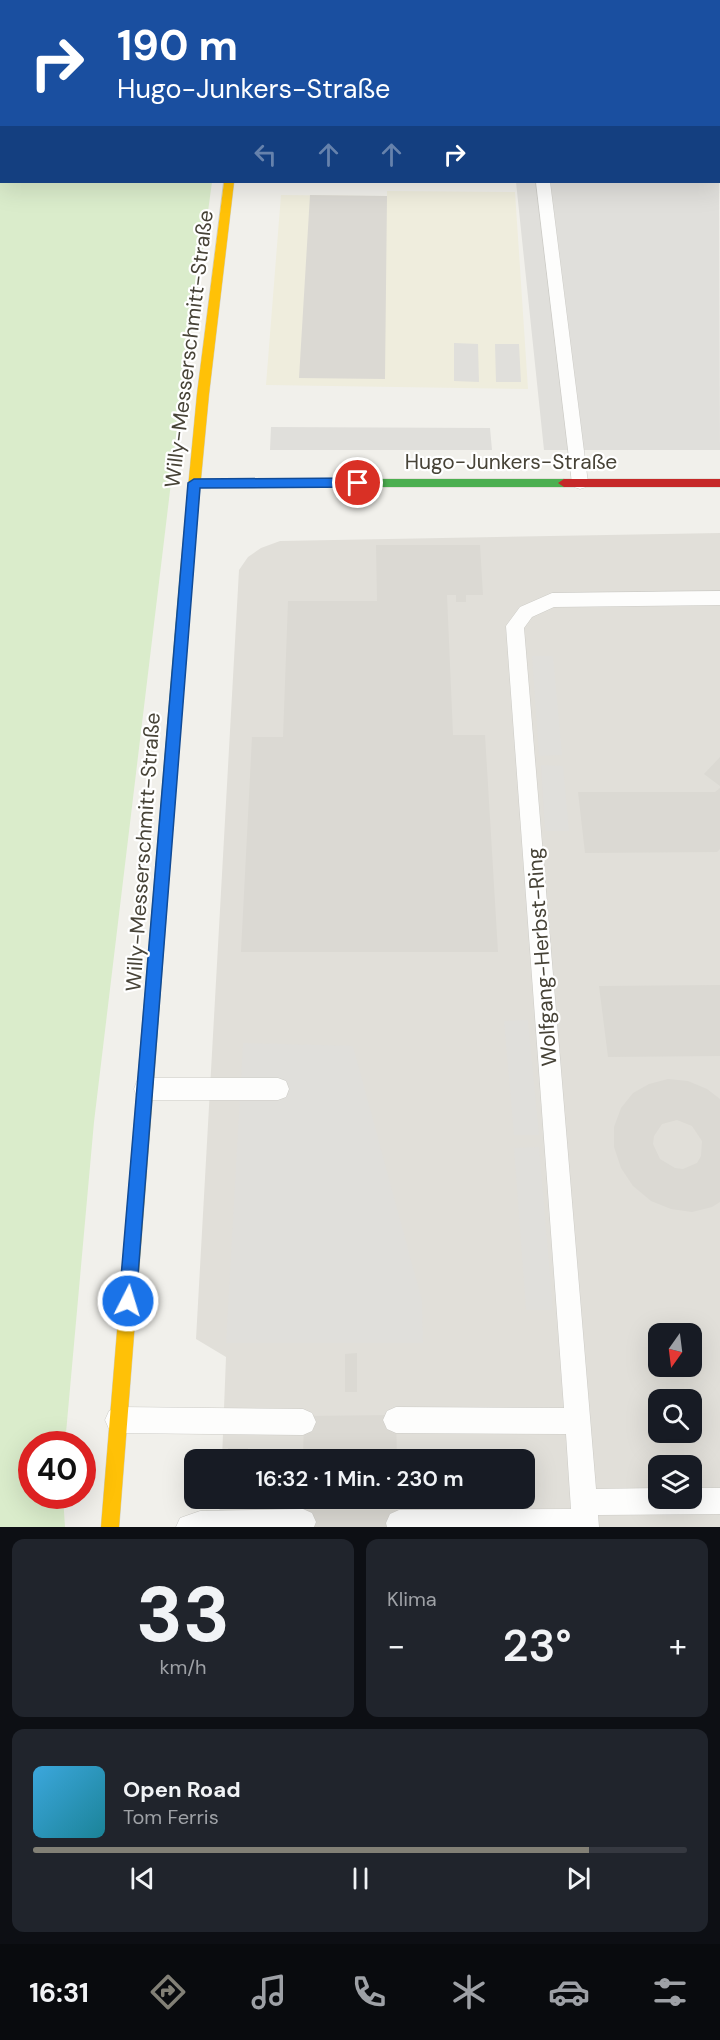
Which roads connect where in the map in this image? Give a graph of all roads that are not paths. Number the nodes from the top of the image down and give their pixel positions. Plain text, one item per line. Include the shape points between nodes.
1 (229, 183) edge
2 (543, 183) edge
3 (194, 483) junction
4 (580, 483) junction
5 (720, 483) edge
6 (720, 598) edge
7 (145, 1089) junction
8 (278, 1089) dead end
9 (118, 1420) junction
10 (396, 1420) dead end
11 (579, 1421) junction
12 (303, 1422) dead end
13 (720, 1501) edge
14 (586, 1517) edge
15 (303, 1522) dead end
16 (399, 1523) dead end
17 (508, 1525) edge
18 (110, 1527) edge
19 (189, 1527) edge

1 - 3 street, Willy-Messerschmitt-Straße
2 - 4 lane
3 - 4 street, Hugo-Junkers-Straße
3 - 7 street, Willy-Messerschmitt-Straße
4 - 5 street, Hugo-Junkers-Straße
6 - 11 lane, Wolfgang-Herbst-Ring via 552,600 526,612 516,626
7 - 8 lane
7 - 9 street, Willy-Messerschmitt-Straße
9 - 12 lane
9 - 18 street, Willy-Messerschmitt-Straße
10 - 11 lane
11 - 14 lane, Wolfgang-Herbst-Ring
13 - 14 lane
14 - 17 lane
15 - 19 lane
16 - 17 lane

